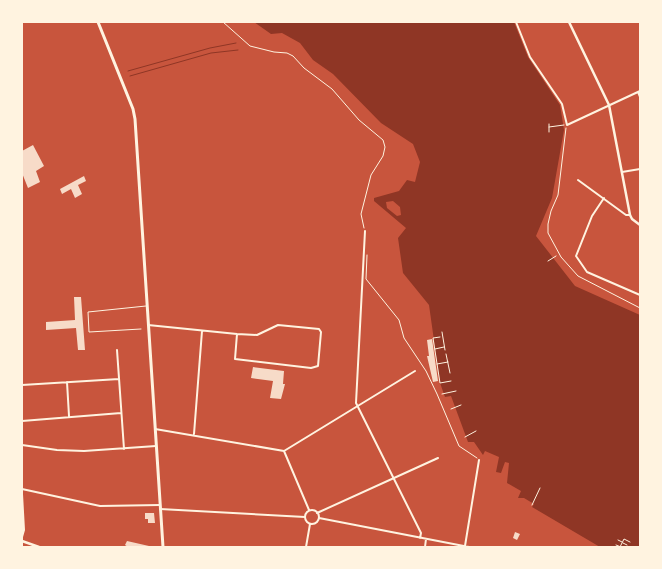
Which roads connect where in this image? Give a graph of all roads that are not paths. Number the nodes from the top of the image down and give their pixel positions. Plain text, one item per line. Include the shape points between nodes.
1 (98, 22) edge
2 (516, 22) edge
3 (569, 22) edge
4 (639, 91) edge
5 (640, 98) edge
6 (609, 105) junction
7 (640, 169) edge
8 (622, 172) junction
9 (578, 180) dead end
10 (604, 198) junction
11 (630, 215) junction
12 (640, 225) edge
13 (365, 231) road end
14 (640, 295) edge
15 (147, 306) junction
16 (148, 325) junction
17 (141, 329) dead end
18 (202, 331) junction
19 (237, 334) junction
20 (117, 350) dead end
21 (415, 370) dead end
22 (119, 379) junction
23 (67, 382) junction
24 (22, 385) edge
25 (357, 406) junction
26 (121, 413) junction
27 (69, 416) junction
28 (22, 421) edge
29 (154, 429) junction
30 (194, 434) junction
31 (22, 445) edge
32 (156, 446) junction
33 (124, 449) junction
34 (284, 451) junction
35 (438, 458) dead end
36 (479, 460) road end
37 (393, 478) junction
38 (22, 489) edge
39 (22, 494) edge
40 (160, 507) junction
41 (309, 510) junction
42 (318, 513) junction
43 (304, 516) junction
44 (319, 518) junction
45 (310, 524) junction
46 (22, 538) edge
47 (420, 538) junction
48 (426, 539) junction
49 (22, 541) edge
50 (464, 546) edge
51 (39, 547) edge
52 (163, 547) edge
53 (306, 547) edge
54 (425, 547) edge
55 (469, 547) edge

1 - 15 main road via 135,119
2 - 6 street via 530,57 562,104 566,125
3 - 6 street
4 - 5 street
4 - 6 street
6 - 8 street
7 - 8 street
8 - 11 street
9 - 10 street
10 - 11 street via 626,215
10 - 14 street via 592,216 576,256 587,272
11 - 12 street
13 - 25 street
15 - 16 main road
15 - 17 lane via 88,312 89,332
16 - 18 street
16 - 29 main road
18 - 19 street
18 - 30 street
19 - 19 street via 235,359 311,368 318,366 321,332 319,329 278,325 257,335
20 - 22 street
21 - 25 street
22 - 23 street
22 - 26 street
23 - 24 street
23 - 27 street
25 - 34 street
25 - 37 street
26 - 27 street
26 - 33 street
27 - 28 street
29 - 30 street
29 - 32 main road
30 - 34 street
31 - 33 street via 57,450
32 - 33 street
32 - 40 main road
34 - 41 street
35 - 37 street
36 - 50 street
37 - 42 street
37 - 47 street via 421,533
38 - 40 street via 100,506
39 - 46 street
40 - 43 street
40 - 52 main road
41 - 42 street
41 - 43 street
42 - 44 street
43 - 45 street
44 - 45 street via 315,524
44 - 47 street
45 - 53 street
47 - 48 street
48 - 50 street
48 - 54 street
49 - 51 street
50 - 55 street

